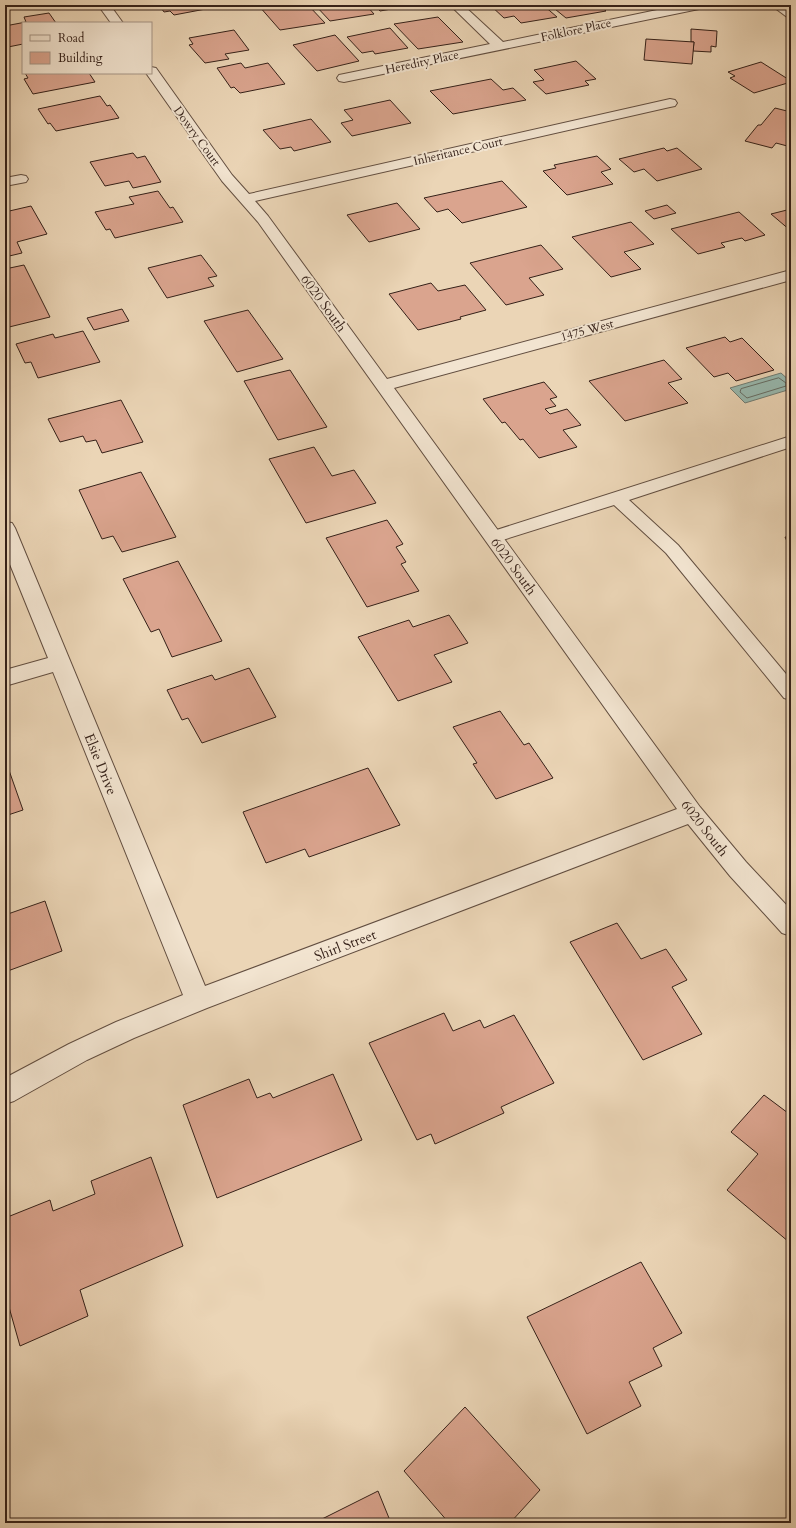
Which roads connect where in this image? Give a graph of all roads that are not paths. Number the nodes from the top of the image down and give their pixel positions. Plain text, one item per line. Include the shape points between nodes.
1 (104, 5) edge
2 (456, 5) edge
3 (699, 5) edge
4 (777, 5) edge
5 (791, 15) edge
6 (115, 22) edge
7 (500, 46) junction
8 (152, 72) edge
9 (344, 78) dead end
10 (670, 103) dead end
11 (21, 179) dead end
12 (5, 182) edge
13 (246, 199) junction
14 (791, 275) edge
15 (384, 385) junction
16 (791, 441) edge
17 (617, 498) junction
18 (5, 528) edge
19 (493, 537) junction
20 (60, 662) junction
21 (5, 678) edge
22 (791, 693) edge
23 (692, 813) junction
24 (791, 926) edge
25 (198, 1000) junction
26 (5, 1092) edge

1 - 6 street
2 - 7 street
3 - 7 street, Folklore Place
4 - 5 lane
7 - 9 street, Heredity Place
8 - 13 street, Dowry Court via 227,178
10 - 13 street, Inheritance Court
11 - 12 street
13 - 15 street, 6020 South
14 - 15 street, 1475 West
15 - 19 street, 6020 South
16 - 17 lane
17 - 19 lane
17 - 22 lane via 672,549
18 - 20 street, Elsie Drive
19 - 23 street, 6020 South
20 - 21 street
20 - 25 street, Elsie Drive
23 - 24 street, 6020 South via 738,869
23 - 25 street, Shirl Street
25 - 26 street, Shirl Street via 78,1052

